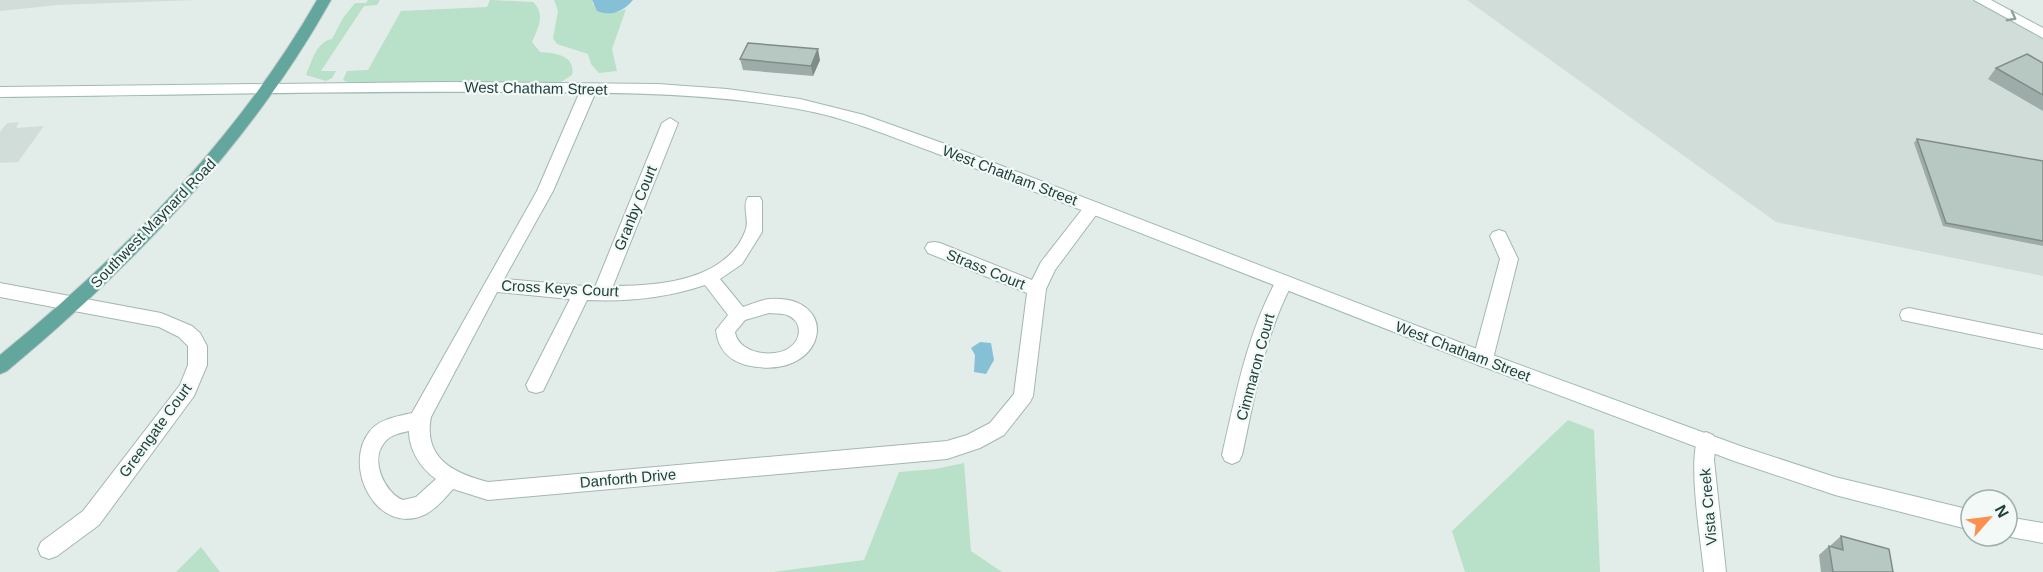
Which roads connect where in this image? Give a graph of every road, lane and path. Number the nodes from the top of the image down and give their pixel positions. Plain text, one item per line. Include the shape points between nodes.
1 (324, 0) edge
2 (1981, 0) edge
3 (2006, 0) edge
4 (2043, 20) edge
5 (2043, 34) edge
6 (589, 89) junction
7 (266, 90) junction
8 (0, 92) edge
9 (670, 123) dead end
10 (754, 201) dead end
11 (1094, 207) junction
12 (1499, 236) dead end
13 (934, 248) dead end
14 (709, 278) junction
15 (1284, 282) junction
16 (493, 285) junction
17 (0, 290) edge
18 (1037, 290) junction
19 (582, 292) junction
20 (601, 293) junction
21 (74, 303) junction
22 (739, 315) dead end
23 (1909, 315) dead end
24 (2043, 342) edge
25 (1483, 359) junction
26 (0, 366) edge
27 (536, 385) dead end
28 (420, 420) junction
29 (1706, 441) junction
30 (1232, 455) dead end
31 (449, 479) junction
32 (1959, 517) edge
33 (2019, 529) edge
34 (2043, 533) edge
35 (50, 549) dead end
36 (1715, 572) edge

1 - 7 main road, Southwest Maynard Road
2 -> 5 street
3 - 4 street
6 - 7 street, West Chatham Street
6 - 11 street, West Chatham Street via 717,93 800,104 858,119
6 - 16 street, Danforth Drive via 545,191
7 - 8 street, West Chatham Street
7 - 21 main road, Southwest Maynard Road via 199,178
9 - 20 street, Granby Court
10 - 14 street, Cross Keys Court via 755,230 749,242 735,260
11 - 15 street, West Chatham Street
11 - 18 street, Danforth Drive via 1047,267
12 - 25 street via 1509,259
13 - 18 street, Strass Court
14 - 20 street, Cross Keys Court via 675,288
14 - 22 street
15 - 25 street, West Chatham Street
15 - 30 street, Cimmaron Court via 1264,325
16 - 19 street, Cross Keys Court
16 - 28 street, Danforth Drive via 430,393
17 - 21 street, Greengate Court
18 - 31 street, Danforth Drive via 1023,396 997,429 973,442 946,450 488,491
19 - 20 street, Cross Keys Court
19 - 27 street
21 - 26 main road, Southwest Maynard Road
21 - 35 street, Greengate Court via 181,327 197,343 198,358 187,390 91,518
23 - 24 street
25 - 29 street, West Chatham Street
28 - 31 street, Danforth Drive via 425,455
28 - 31 street via 390,428 375,437 368,465 376,487 387,504 411,510
29 - 32 street, West Chatham Street via 1835,486
29 - 36 street, Vista Creek via 1704,460
33 - 34 street

